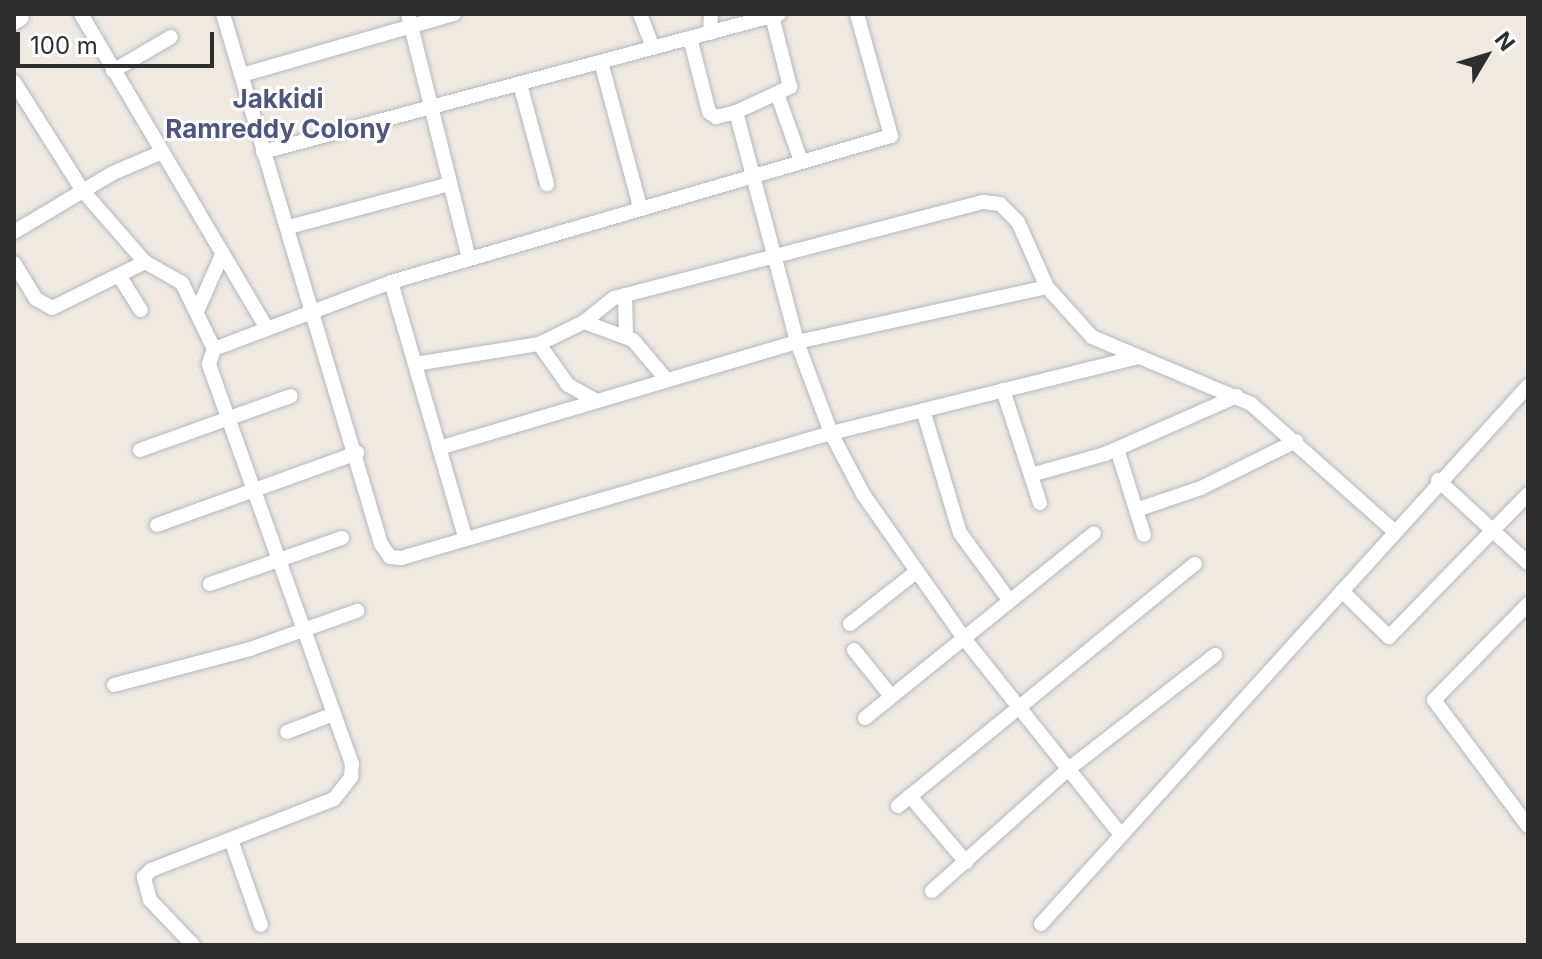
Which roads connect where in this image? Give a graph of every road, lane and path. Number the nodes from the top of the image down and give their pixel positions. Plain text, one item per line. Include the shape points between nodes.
1 (81, 14) edge
2 (223, 14) edge
3 (454, 14) edge
4 (640, 14) edge
5 (711, 14) edge
6 (857, 14) edge
7 (776, 15) edge
8 (410, 20) edge
9 (710, 33) junction
10 (171, 37) dead end
11 (690, 38) junction
12 (653, 48) junction
13 (601, 62) junction
14 (113, 71) junction
15 (242, 75) junction
16 (14, 82) edge
17 (520, 84) junction
18 (778, 96) junction
19 (430, 109) junction
20 (736, 112) junction
21 (263, 152) junction
22 (160, 153) junction
23 (801, 161) junction
24 (754, 176) junction
25 (449, 184) junction
26 (547, 184) dead end
27 (83, 191) junction
28 (640, 207) junction
29 (289, 227) junction
30 (14, 232) edge
31 (221, 257) junction
32 (469, 258) junction
33 (774, 258) junction
34 (145, 262) junction
35 (14, 263) edge
36 (120, 277) junction
37 (391, 282) junction
38 (1047, 287) junction
39 (625, 295) junction
40 (198, 309) junction
41 (141, 310) dead end
42 (314, 311) junction
43 (584, 322) junction
44 (266, 327) junction
45 (626, 337) junction
46 (797, 342) junction
47 (539, 344) junction
48 (214, 349) junction
49 (1135, 358) junction
50 (415, 364) junction
51 (666, 379) junction
52 (1528, 386) edge
53 (1003, 390) junction
54 (291, 396) dead end
55 (1237, 396) junction
56 (595, 400) junction
57 (923, 410) junction
58 (230, 417) junction
59 (831, 433) junction
60 (1296, 441) junction
61 (439, 448) junction
62 (1117, 449) junction
63 (140, 450) dead end
64 (357, 453) junction
65 (1031, 475) junction
66 (1438, 480) junction
67 (256, 489) junction
68 (1528, 494) edge
69 (1040, 503) dead end
70 (1136, 510) junction
71 (157, 525) dead end
72 (1394, 531) junction
73 (1493, 531) junction
74 (1094, 533) dead end
75 (1144, 535) dead end
76 (465, 536) junction
77 (342, 538) dead end
78 (281, 560) junction
79 (1528, 563) edge
80 (1195, 564) dead end
81 (916, 572) junction
82 (210, 584) dead end
83 (1342, 591) junction
84 (1009, 600) junction
85 (1528, 604) edge
86 (357, 611) dead end
87 (850, 624) dead end
88 (304, 629) junction
89 (963, 637) junction
90 (854, 650) dead end
91 (1215, 655) dead end
92 (114, 685) dead end
93 (891, 696) junction
94 (1019, 709) junction
95 (334, 714) junction
96 (865, 718) dead end
97 (287, 732) dead end
98 (1066, 771) junction
99 (1528, 826) edge
100 (1121, 835) junction
101 (231, 840) junction
102 (966, 862) junction
103 (932, 891) dead end
104 (1041, 924) dead end
105 (261, 925) dead end
106 (193, 945) edge

1 - 14 street
2 - 15 street
3 - 8 street
4 - 12 street
5 - 9 street
6 - 23 street via 891,136
7 - 9 street
7 - 18 street via 790,76 790,87
8 - 15 street
8 - 19 street
9 - 11 street
10 - 14 street
11 - 12 street
11 - 20 street via 709,112 716,117
12 - 13 street
13 - 17 street
13 - 28 street
14 - 22 street
15 - 21 street
16 - 27 street
17 - 19 street
17 - 26 street
18 - 20 street
18 - 23 street
19 - 21 street
19 - 25 street
20 - 24 street
21 - 29 street
22 - 27 street
22 - 31 street
23 - 24 street
24 - 28 street
24 - 33 street
25 - 29 street
25 - 32 street
27 - 30 street
27 - 34 street
28 - 32 street
29 - 42 street
31 - 40 street
31 - 44 street
32 - 37 street
33 - 38 street via 983,202 1010,211
33 - 39 street
33 - 46 street
34 - 36 street
34 - 40 street via 182,283
35 - 36 street via 36,299 52,308
36 - 41 street
37 - 42 street
37 - 50 street
38 - 46 street
38 - 49 street via 1092,337
39 - 43 street
39 - 45 street
40 - 48 street
42 - 44 street
42 - 64 street
43 - 45 street
43 - 47 street
44 - 48 street
45 - 51 street
46 - 51 street
46 - 59 street
47 - 50 street
47 - 56 street via 568,385
48 - 58 street via 209,364
49 - 53 street
49 - 55 street
50 - 61 street
51 - 56 street
52 - 66 street
53 - 57 street
53 - 65 street
54 - 58 street
55 - 60 street
55 - 62 street
56 - 61 street
57 - 59 street
57 - 84 street via 960,533
58 - 63 street
58 - 67 street
59 - 76 street
59 - 81 street via 873,513
60 - 70 street via 1213,483
60 - 72 street
61 - 76 street
62 - 65 street
62 - 70 street
64 - 67 street
64 - 76 street via 381,544 390,557
65 - 69 street
66 - 72 street
66 - 73 street
67 - 71 street
67 - 78 street
68 - 73 street
70 - 75 street
72 - 83 street
73 - 79 street
73 - 83 street via 1389,637
74 - 84 street
77 - 78 street
78 - 82 street
78 - 88 street
80 - 94 street
81 - 87 street
81 - 89 street
83 - 100 street
84 - 89 street
85 - 99 street via 1434,700
86 - 88 street
88 - 92 street
88 - 95 street
89 - 93 street
89 - 94 street
90 - 93 street
91 - 98 street
93 - 96 street
94 - 98 street
94 - 102 street via 904,801
95 - 97 street
95 - 101 street via 352,764 345,788 319,807
98 - 100 street
98 - 102 street
100 - 104 street
101 - 105 street
101 - 106 street via 144,877 150,900
102 - 103 street

